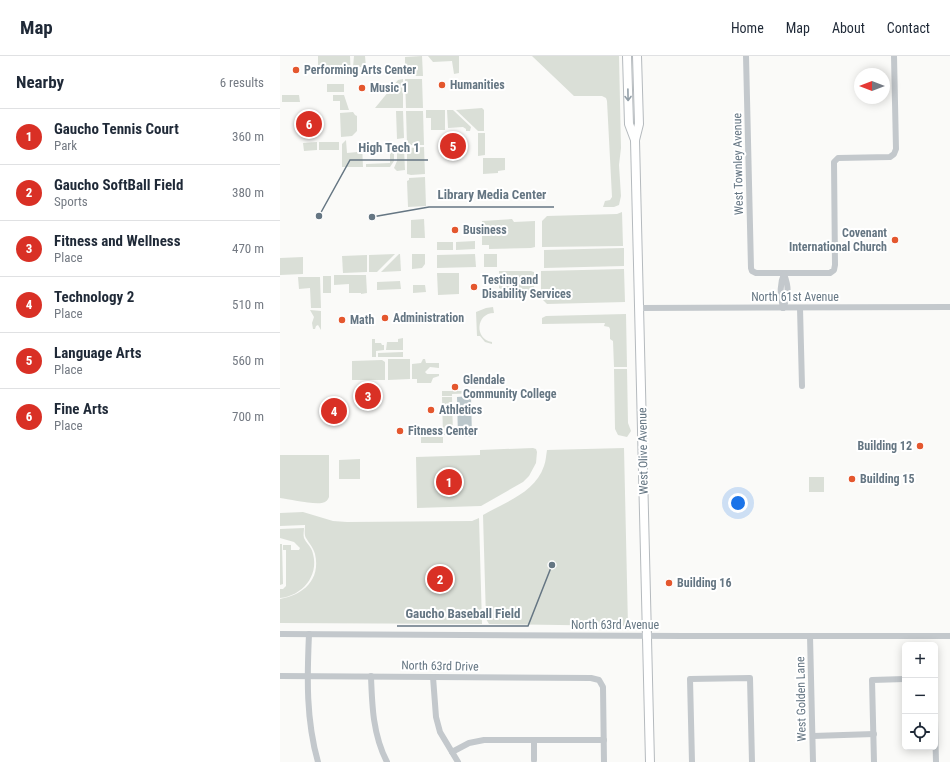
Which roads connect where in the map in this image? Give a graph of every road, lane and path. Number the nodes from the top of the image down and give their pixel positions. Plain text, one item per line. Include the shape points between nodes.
1 (627, 56) edge
2 (637, 56) edge
3 (746, 56) edge
4 (894, 56) edge
5 (634, 140) junction
6 (784, 274) junction
7 (950, 307) edge
8 (639, 308) junction
9 (783, 308) junction
10 (800, 308) junction
11 (802, 386) dead end
12 (280, 634) edge
13 (309, 634) junction
14 (647, 636) junction
15 (810, 636) junction
16 (950, 636) edge
17 (280, 676) edge
18 (308, 676) junction
19 (371, 676) junction
20 (433, 677) junction
21 (902, 679) edge
22 (874, 734) junction
23 (813, 736) junction
24 (534, 740) junction
25 (604, 740) junction
26 (936, 750) edge
27 (452, 752) junction
28 (534, 760) dead end
29 (318, 762) edge
30 (387, 762) edge
31 (458, 762) edge
32 (604, 762) edge
33 (650, 762) edge
34 (692, 762) edge
35 (752, 762) edge
36 (813, 762) edge
37 (874, 762) edge
38 (936, 762) edge

1 -> 5 main road, West Olive Avenue via 629,124
2 - 5 main road, West Olive Avenue via 638,124
3 - 6 street, West Townley Avenue via 751,268 756,273
4 - 6 street via 894,154 890,157 838,158 834,162 834,270 830,273
5 - 8 main road, West Olive Avenue
6 - 9 street via 780,282
7 - 10 street, North 61st Avenue
8 - 9 street, North 61st Avenue
8 - 14 main road, West Olive Avenue
9 - 10 street, North 61st Avenue
10 - 11 street
12 - 13 street, North 63rd Avenue
13 - 14 street, North 63rd Avenue
13 - 18 street
14 - 15 street, North 63rd Avenue
14 - 33 main road, West Olive Avenue
15 - 16 street, North 63rd Avenue
15 - 23 street, West Golden Lane
17 - 18 street, North 63rd Drive
18 - 19 street, North 63rd Drive
18 - 29 street via 308,713
19 - 20 street, North 63rd Drive
19 - 30 street via 373,719
20 - 25 street, North 63rd Drive via 599,680 602,687
20 - 27 street via 436,717 440,732
21 - 22 street via 872,680
22 - 23 street
22 - 37 street
23 - 36 street, West Golden Lane
24 - 25 street
24 - 27 street via 484,740 469,743
24 - 28 street
25 - 32 street
26 - 38 street
27 - 31 street
34 - 35 street via 690,679 750,678

